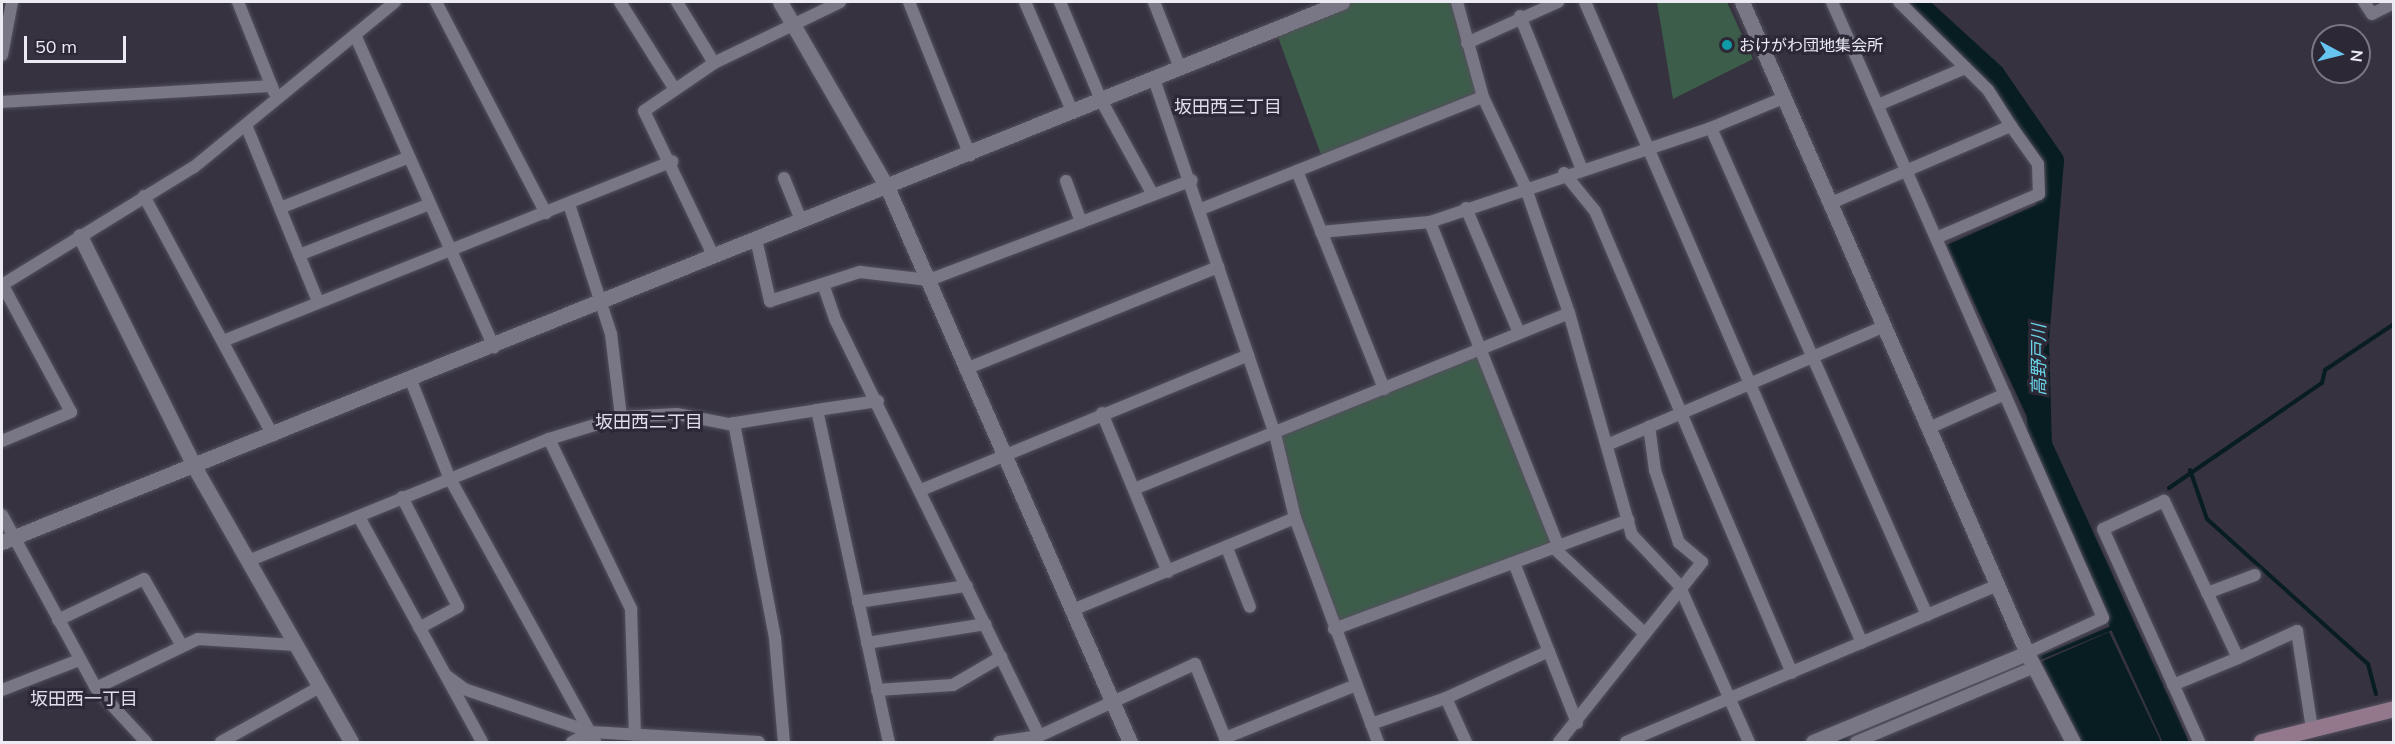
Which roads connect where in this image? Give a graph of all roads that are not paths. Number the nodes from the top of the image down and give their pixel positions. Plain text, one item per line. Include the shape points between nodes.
1 (12, 2) edge
2 (238, 2) edge
3 (395, 2) edge
4 (436, 2) edge
5 (620, 2) edge
6 (677, 2) edge
7 (780, 2) edge
8 (840, 2) edge
9 (909, 2) edge
10 (1025, 2) edge
11 (1060, 2) edge
12 (1154, 2) edge
13 (1342, 2) edge
14 (1457, 2) edge
15 (1558, 2) edge
16 (1586, 2) edge
17 (1742, 2) edge
18 (1832, 2) edge
19 (1899, 2) edge
20 (2364, 2) edge
21 (2394, 3) edge
22 (1520, 16) junction
23 (793, 24) junction
24 (355, 35) junction
25 (1467, 43) junction
26 (2, 51) edge
27 (714, 63) junction
28 (1180, 68) junction
29 (1965, 68) junction
30 (1154, 79) junction
31 (272, 86) junction
32 (674, 88) junction
33 (1483, 97) junction
34 (1783, 98) junction
35 (276, 99) junction
36 (1101, 100) junction
37 (2, 102) edge
38 (1878, 105) junction
39 (1073, 113) junction
40 (246, 125) junction
41 (2011, 126) junction
42 (1711, 128) junction
43 (1649, 149) junction
44 (970, 155) junction
45 (407, 158) junction
46 (672, 162) junction
47 (1581, 167) junction
48 (1907, 170) junction
49 (1297, 171) junction
50 (1564, 173) junction
51 (784, 178) dead end
52 (1192, 180) junction
53 (1066, 181) dead end
54 (1525, 186) junction
55 (888, 189) junction
56 (1153, 195) junction
57 (144, 196) junction
58 (1831, 203) junction
59 (569, 204) junction
60 (427, 205) junction
61 (280, 208) junction
62 (1466, 208) junction
63 (1201, 209) junction
64 (546, 213) junction
65 (801, 220) junction
66 (1081, 222) junction
67 (1430, 222) junction
68 (1322, 232) junction
69 (80, 236) junction
70 (1936, 238) junction
71 (756, 239) junction
72 (447, 251) junction
73 (299, 255) junction
74 (714, 256) junction
75 (1218, 267) junction
76 (929, 280) junction
77 (823, 284) junction
78 (2, 285) edge
79 (318, 301) junction
80 (600, 301) junction
81 (1569, 313) junction
82 (1884, 326) junction
83 (1519, 333) junction
84 (222, 341) junction
85 (494, 347) junction
86 (1481, 349) junction
87 (1248, 355) junction
88 (1813, 357) junction
89 (968, 368) junction
90 (410, 378) junction
91 (1750, 384) junction
92 (1384, 388) junction
93 (2005, 394) junction
94 (878, 401) junction
95 (817, 410) junction
96 (1102, 413) junction
97 (1682, 413) junction
98 (621, 417) junction
99 (734, 423) junction
100 (1649, 426) junction
101 (1929, 428) junction
102 (1275, 434) junction
103 (273, 436) junction
104 (549, 439) junction
105 (2, 441) edge
106 (1607, 445) junction
107 (1006, 454) junction
108 (195, 468) junction
109 (449, 477) junction
110 (1134, 489) junction
111 (921, 490) junction
112 (402, 497) junction
113 (2, 515) edge
114 (359, 517) junction
115 (1295, 518) junction
116 (1628, 520) junction
117 (7, 539) edge
118 (1227, 548) junction
119 (1557, 548) junction
120 (248, 561) junction
121 (1514, 564) junction
122 (1168, 572) junction
123 (2255, 575) dead end
124 (1679, 585) junction
125 (1996, 585) junction
126 (967, 586) junction
127 (2207, 593) junction
128 (858, 602) junction
129 (1250, 607) dead end
130 (1075, 609) junction
131 (1927, 615) junction
132 (58, 620) junction
133 (985, 624) junction
134 (419, 628) junction
135 (1334, 629) junction
136 (1644, 633) junction
137 (867, 643) junction
138 (1862, 643) junction
139 (181, 644) junction
140 (296, 645) junction
141 (1548, 651) junction
142 (1001, 657) junction
143 (2238, 658) junction
144 (79, 660) junction
145 (2030, 660) junction
146 (1792, 673) junction
147 (447, 676) junction
148 (1356, 685) junction
149 (2173, 685) junction
150 (320, 687) junction
151 (96, 688) junction
152 (2, 690) edge
153 (878, 690) junction
154 (1114, 697) junction
155 (1446, 698) junction
156 (1730, 699) junction
157 (2394, 709) edge
158 (1577, 723) junction
159 (1371, 724) junction
160 (2312, 729) junction
161 (635, 735) junction
162 (593, 737) edge
163 (1045, 737) edge
164 (146, 742) edge
165 (221, 742) edge
166 (351, 742) edge
167 (482, 742) edge
168 (572, 742) edge
169 (742, 742) edge
170 (759, 742) edge
171 (784, 742) edge
172 (889, 742) edge
173 (999, 742) edge
174 (1130, 742) edge
175 (1378, 742) edge
176 (1466, 742) edge
177 (1559, 742) edge
178 (1626, 742) edge
179 (1749, 742) edge
180 (1813, 742) edge
181 (1856, 742) edge
182 (2073, 742) edge
183 (2199, 742) edge
184 (2262, 742) edge

1 - 26 street
2 - 31 street
3 - 24 street
4 - 64 street
5 - 32 street
6 - 27 street
7 - 23 street
8 - 23 street
9 - 44 street
10 - 39 street
11 - 36 street
12 - 28 street
13 - 28 street
14 - 25 street
15 - 22 street
16 - 43 street
17 - 34 street
18 - 38 street
19 - 29 street
20 - 21 street via 2372,14
22 - 25 street
22 - 47 street
23 - 27 street
23 - 55 street
24 - 35 street
24 - 45 street
25 - 33 street
27 - 32 street
28 - 30 street
29 - 38 street
29 - 41 street
30 - 36 street
30 - 52 street
31 - 35 street
31 - 37 street
32 - 46 street via 644,111
33 - 49 street
33 - 54 street
34 - 42 street
34 - 58 street
35 - 40 street
36 - 39 street
36 - 56 street
38 - 48 street
39 - 44 street
40 - 57 street via 194,167
40 - 61 street
41 - 48 street
41 - 70 street via 2038,164 2039,194
42 - 43 street
42 - 88 street
43 - 47 street
43 - 91 street
44 - 55 street
45 - 60 street
45 - 61 street
46 - 59 street
46 - 74 street
47 - 50 street
48 - 58 street
48 - 70 street
49 - 63 street
49 - 68 street
50 - 54 street
50 - 97 street via 1595,211
51 - 65 street
52 - 56 street
52 - 63 street
53 - 66 street
54 - 62 street
54 - 81 street
55 - 65 street
55 - 76 street
56 - 66 street
57 - 69 street
57 - 84 street
58 - 82 street
59 - 64 street
59 - 80 street
60 - 72 street
60 - 73 street
61 - 73 street
62 - 67 street
62 - 83 street
63 - 75 street
64 - 72 street
65 - 71 street
66 - 76 street
67 - 68 street
67 - 86 street
68 - 92 street
69 - 78 street
69 - 108 street
70 - 93 street
71 - 74 street
71 - 77 street via 770,301
72 - 79 street
72 - 85 street
73 - 79 street
74 - 80 street
75 - 87 street
75 - 89 street
76 - 77 street via 860,272
76 - 89 street
77 - 94 street via 836,321
78 - 105 street via 71,412
79 - 84 street
80 - 85 street
80 - 98 street via 610,334
81 - 83 street
81 - 106 street
82 - 88 street
82 - 101 street
83 - 86 street
84 - 103 street
85 - 90 street
86 - 92 street
86 - 119 street
87 - 96 street
87 - 102 street
88 - 91 street
88 - 131 street
89 - 107 street
90 - 103 street
90 - 109 street
91 - 97 street
91 - 138 street
92 - 102 street
93 - 101 street
93 - 145 street via 2103,618
94 - 95 street
94 - 111 street
95 - 99 street
95 - 128 street
96 - 107 street
96 - 110 street
97 - 100 street
97 - 146 street
98 - 99 street via 677,414
98 - 104 street
99 - 171 street via 775,638
100 - 106 street
100 - 124 street via 1655,470 1679,543 1702,562
101 - 125 street
102 - 110 street
102 - 115 street
103 - 108 street
104 - 109 street
104 - 161 street via 631,609
106 - 116 street
107 - 111 street
107 - 130 street
108 - 117 street
108 - 120 street
109 - 112 street
109 - 162 street
110 - 122 street
111 - 126 street
112 - 114 street
112 - 134 street via 458,607
113 - 117 street
114 - 120 street
114 - 134 street
115 - 118 street
115 - 135 street
116 - 119 street
116 - 124 street via 1632,535
117 - 132 street
118 - 122 street
118 - 129 street
119 - 121 street
119 - 136 street
120 - 140 street
121 - 135 street
121 - 141 street
122 - 130 street
123 - 127 street
124 - 136 street
124 - 156 street
125 - 131 street
125 - 145 street
126 - 128 street
126 - 133 street
127 - 143 street
127 - 149 street via 2164,501 2103,529
128 - 137 street
130 - 154 street
131 - 138 street
132 - 139 street via 144,579
132 - 144 street
133 - 137 street
133 - 142 street
134 - 147 street
135 - 148 street
136 - 158 street
137 - 153 street
138 - 146 street
139 - 140 street via 198,639
139 - 151 street
140 - 150 street
141 - 155 street
141 - 158 street
142 - 153 street via 953,685
142 - 163 street
143 - 149 street
143 - 160 street via 2297,632
144 - 151 street
144 - 152 street
145 - 180 street
145 - 181 street
145 - 182 street
146 - 156 street
147 - 162 street via 464,689
147 - 167 street
148 - 154 street via 1225,738 1196,664
148 - 159 street
149 - 183 street
150 - 165 street
150 - 166 street
151 - 164 street
153 - 172 street
154 - 163 street
154 - 174 street
155 - 159 street
155 - 176 street
156 - 178 street
156 - 179 street
157 - 160 main road
158 - 177 street
159 - 175 street
160 - 184 main road
161 - 162 street
161 - 169 street
162 - 168 street
163 - 173 street
169 - 170 street

